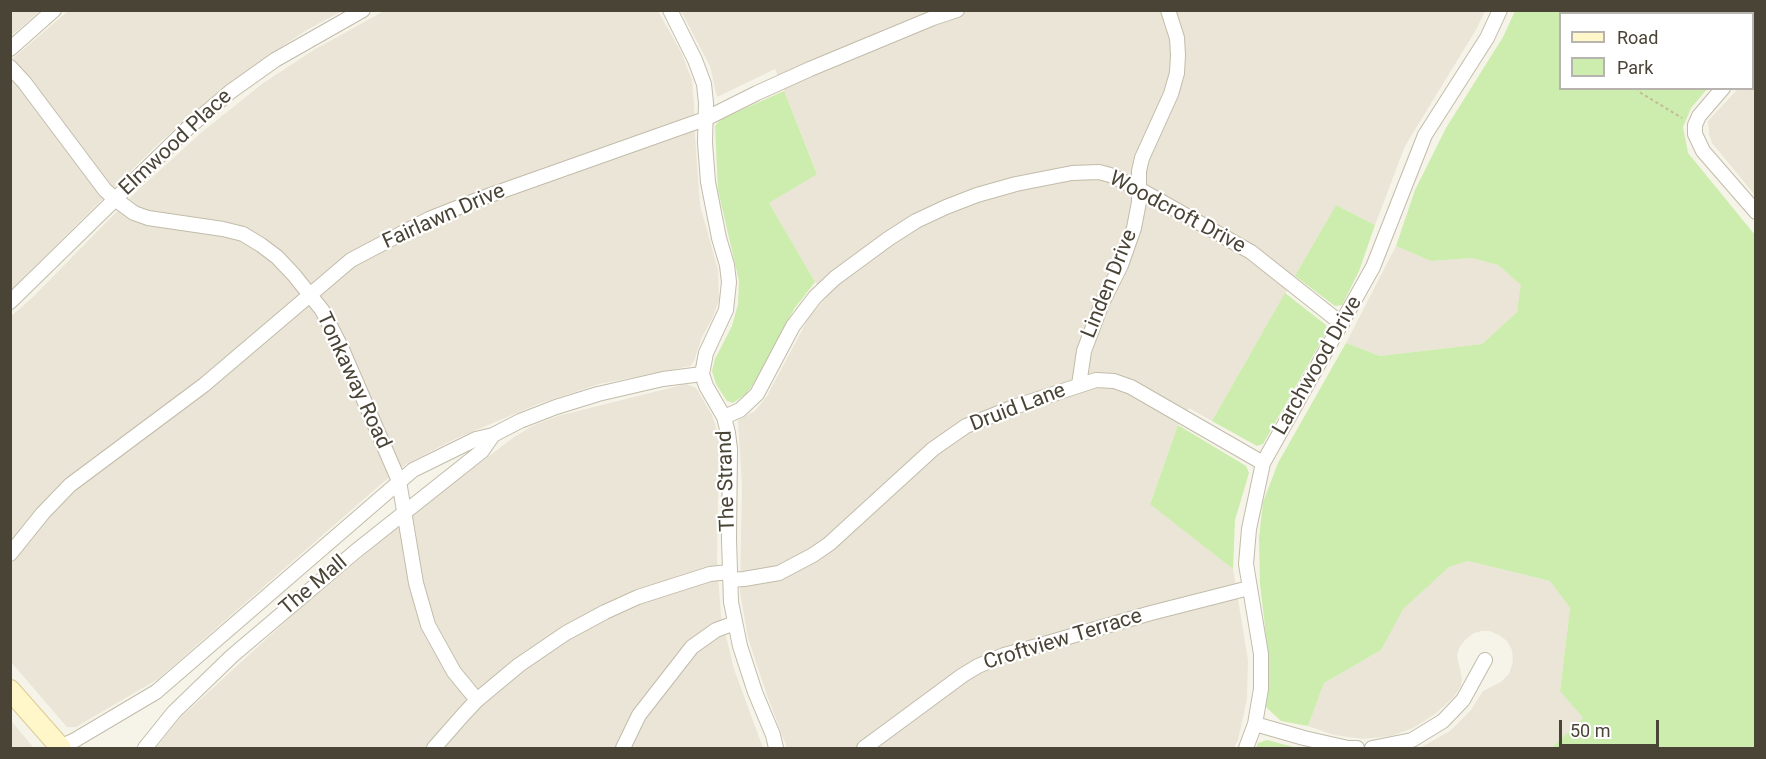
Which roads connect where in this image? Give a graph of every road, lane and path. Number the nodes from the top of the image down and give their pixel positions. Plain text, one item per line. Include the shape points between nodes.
1 (54, 10) edge
2 (363, 10) edge
3 (670, 10) edge
4 (957, 10) edge
5 (1168, 10) edge
6 (1500, 10) edge
7 (10, 49) edge
8 (10, 67) edge
9 (1638, 90) edge
10 (1721, 90) edge
11 (705, 119) junction
12 (1695, 125) junction
13 (1139, 189) junction
14 (115, 200) junction
15 (1755, 212) edge
16 (311, 294) junction
17 (10, 303) edge
18 (1342, 324) junction
19 (702, 374) junction
20 (1079, 385) junction
21 (724, 417) junction
22 (493, 435) junction
23 (1263, 463) junction
24 (399, 482) junction
25 (405, 512) junction
26 (10, 554) edge
27 (730, 576) junction
28 (1249, 588) junction
29 (735, 623) junction
30 (1485, 660) dead end
31 (10, 690) edge
32 (477, 700) junction
33 (1255, 724) junction
34 (61, 748) edge
35 (146, 748) edge
36 (434, 748) edge
37 (623, 748) edge
38 (776, 748) edge
39 (864, 748) edge
40 (1246, 748) edge
41 (1357, 748) edge
42 (1372, 748) edge

1 - 7 street
2 - 14 street, Elmwood Place via 275,60 230,92
3 - 11 street via 704,84
4 - 11 street, Fairlawn Drive via 810,69
5 - 13 street, Linden Drive via 1177,38 1177,73 1142,158
6 - 18 street, Larchwood Drive via 1487,38 1425,135 1373,267
8 - 14 street, Tonkaway Road
9 - 12 path
10 - 12 street
11 - 16 street, Fairlawn Drive via 429,219 351,260
11 - 19 street via 708,182 729,282 726,310 706,353
12 - 15 street via 1698,143
13 - 18 street, Woodcroft Drive via 1251,252
13 - 20 street, Linden Drive via 1134,228 1084,351
13 - 21 street, Woodcroft Drive via 1100,172 1072,173 977,195 916,221 835,278 815,297 793,326 757,394 740,410
14 - 16 street, Tonkaway Road via 148,218 243,234 277,257
14 - 17 street, Elmwood Place
16 - 24 street, Tonkaway Road via 329,322
16 - 26 street, Fairlawn Drive via 204,385 70,485
18 - 23 street, Larchwood Drive
19 - 21 street, The Strand
19 - 22 street, The Mall via 598,394 520,421
20 - 23 street, Druid Lane via 1096,380 1131,387
20 - 27 street, Druid Lane via 966,426 933,448 829,544 799,564 779,573 744,579
21 - 27 street, The Strand via 730,449
22 - 24 street, The Mall via 476,439 413,470
22 - 25 street, The Mall via 482,451
23 - 28 street, Larchwood Drive via 1249,528
24 - 25 street, Tonkaway Road
24 - 34 street, The Mall via 156,692
25 - 32 street, Tonkaway Road via 416,583 428,625 454,672
25 - 35 street, The Mall via 232,656 174,712
27 - 29 street, The Strand
27 - 32 street, Druid Lane via 710,574 605,612 542,648
28 - 33 street, Larchwood Drive via 1261,654
28 - 39 street, Croftview Terrace via 987,662 963,675
29 - 37 street via 716,630 692,648 639,715
29 - 38 street, The Strand
30 - 42 street via 1463,700 1443,721 1412,740
31 - 34 main road
32 - 36 street, Druid Lane
33 - 40 street, Larchwood Drive
33 - 41 street

